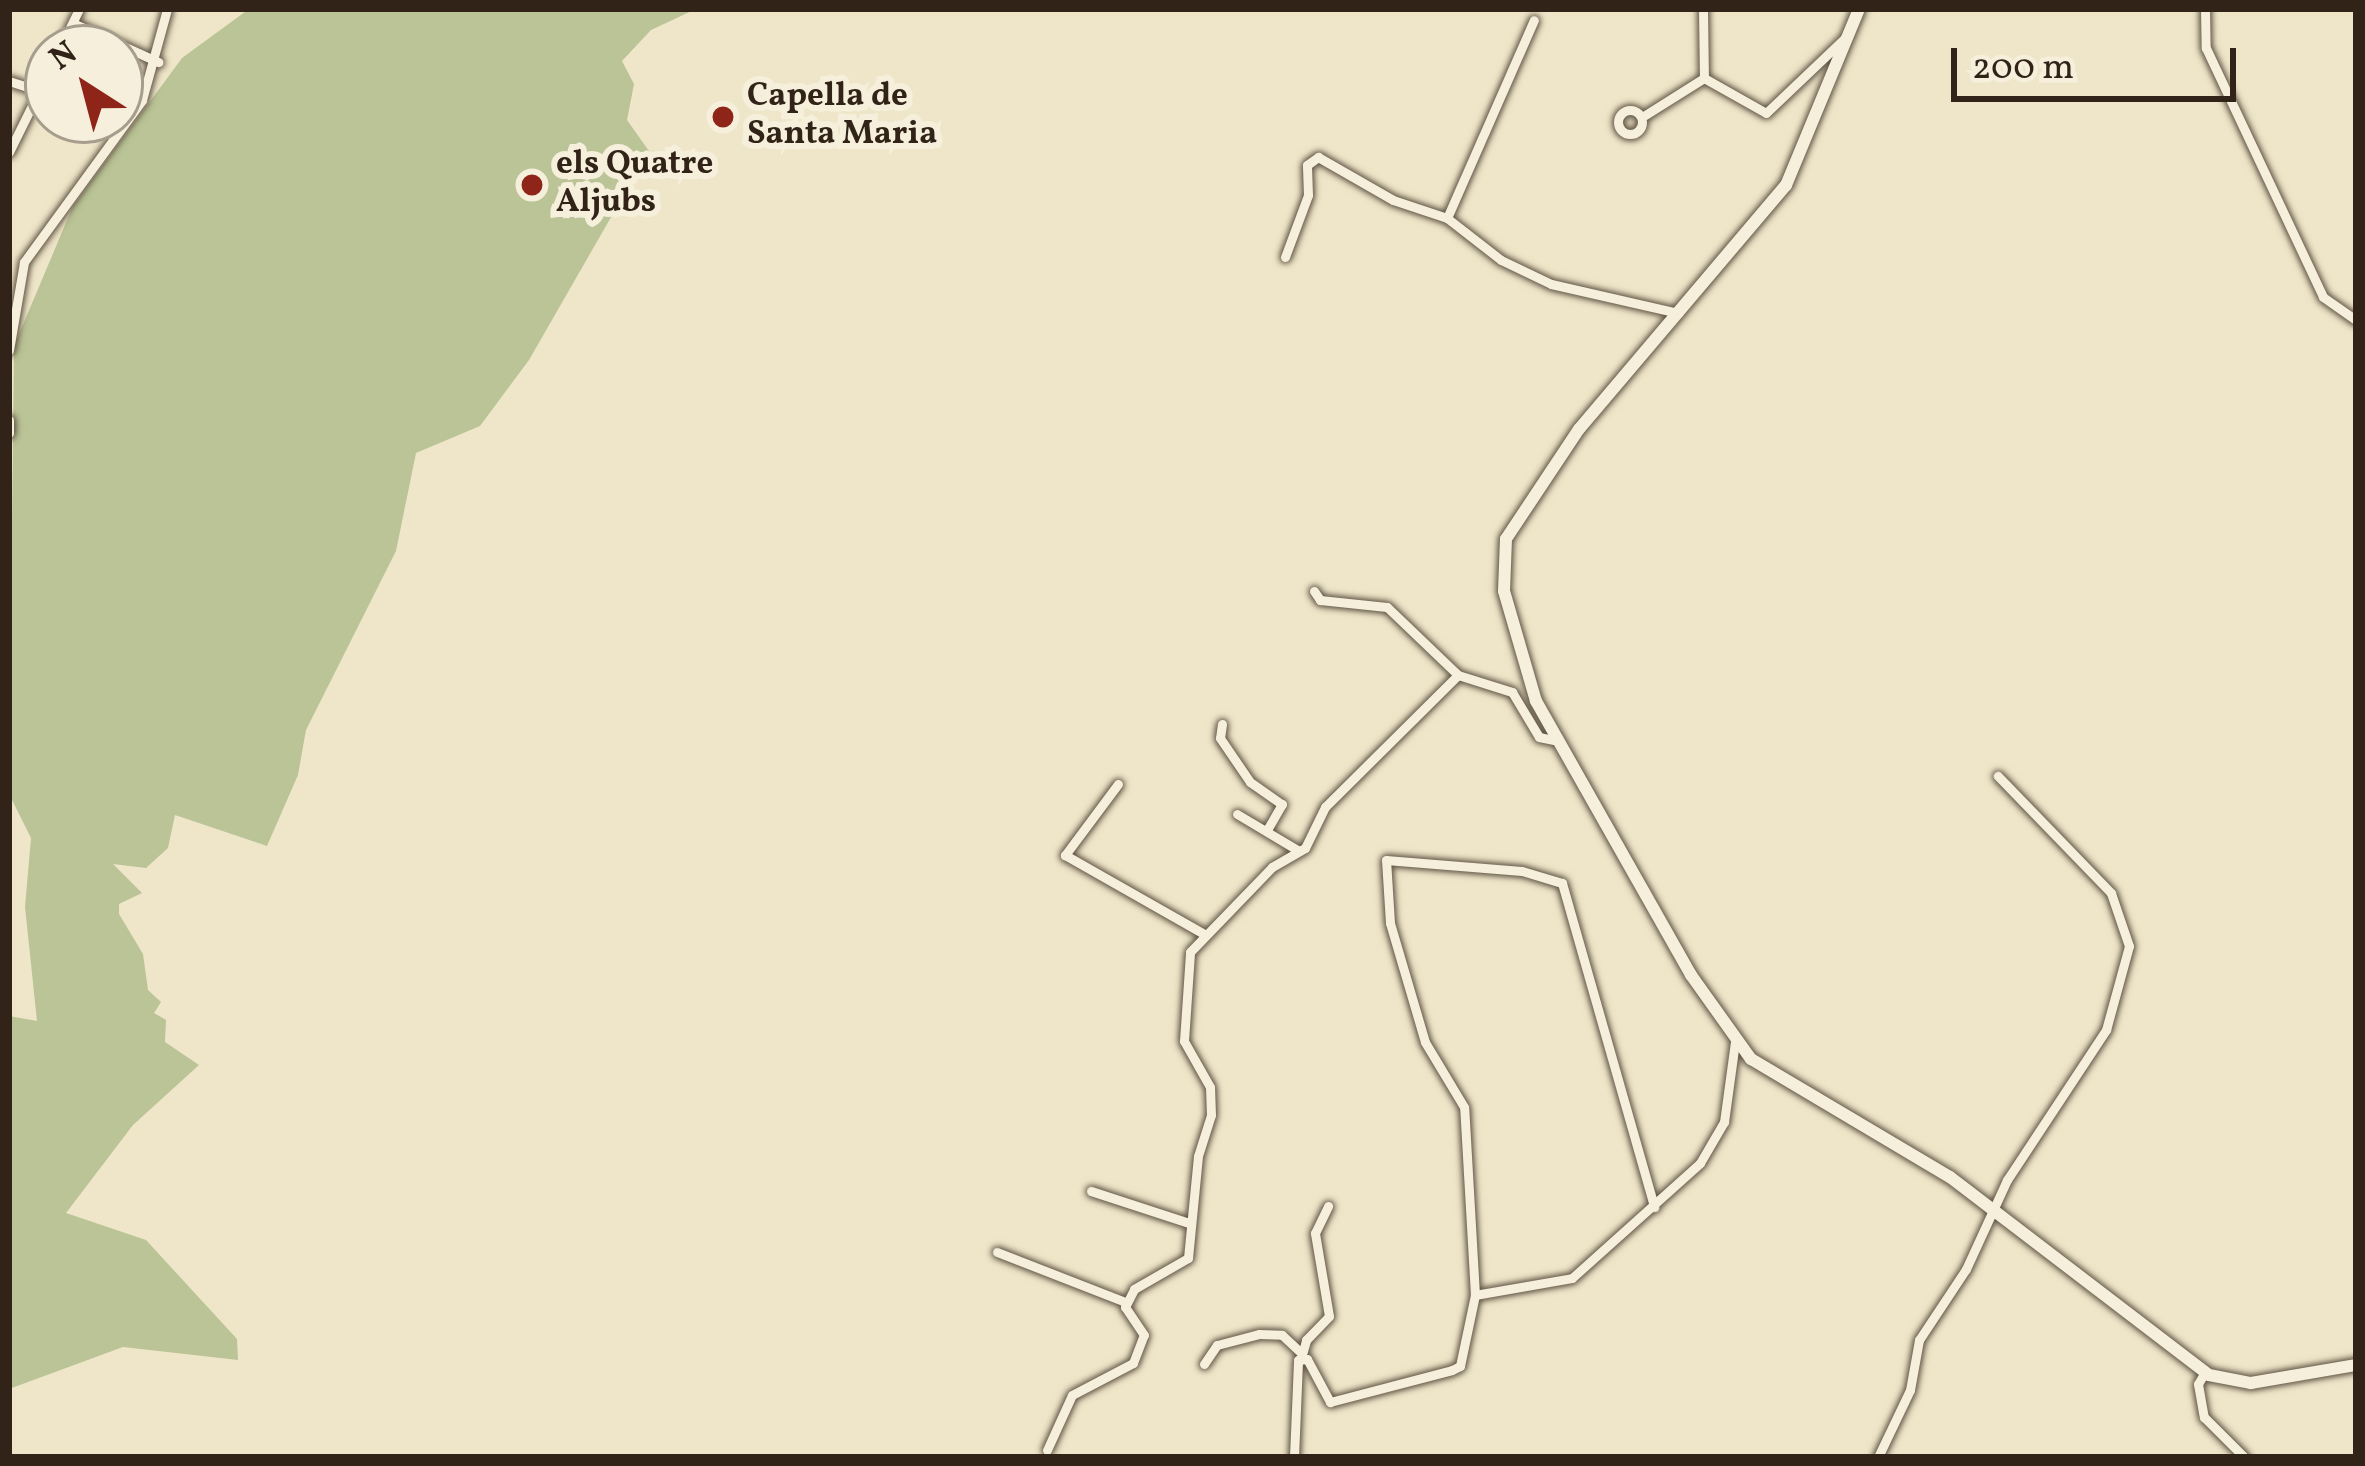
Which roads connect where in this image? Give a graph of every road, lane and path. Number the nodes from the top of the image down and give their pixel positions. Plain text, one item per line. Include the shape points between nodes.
1 (80, 9) edge
2 (166, 9) edge
3 (1703, 9) edge
4 (1859, 9) edge
5 (2205, 9) edge
6 (1534, 20) dead end
7 (73, 23) joint
8 (1849, 34) junction
9 (158, 62) junction
10 (1704, 78) junction
11 (1642, 117) dead end
12 (24, 122) edge
13 (9, 152) edge
14 (1447, 218) junction
15 (9, 255) edge
16 (1285, 257) dead end
17 (24, 262) junction
18 (1678, 313) junction
19 (2356, 320) edge
20 (9, 350) edge
21 (9, 420) edge
22 (9, 433) edge
23 (1314, 591) dead end
24 (1459, 675) junction
25 (1222, 724) dead end
26 (1553, 740) junction
27 (1999, 776) dead end
28 (1118, 784) dead end
29 (1237, 814) dead end
30 (1268, 828) junction
31 (1299, 851) junction
32 (1206, 935) junction
33 (1735, 1042) junction
34 (1090, 1191) dead end
35 (1328, 1206) dead end
36 (1654, 1207) junction
37 (1993, 1209) junction
38 (1189, 1223) junction
39 (997, 1252) dead end
40 (1475, 1295) junction
41 (1125, 1302) junction
42 (1301, 1356) junction
43 (1204, 1364) dead end
44 (2356, 1365) edge
45 (2205, 1372) junction
46 (2231, 1444) junction
47 (1047, 1450) dead end
48 (1294, 1457) edge
49 (1878, 1457) edge
50 (2218, 1457) edge
51 (2244, 1457) edge

1 - 7 street
2 - 9 street
3 - 10 street
4 - 8 main road
5 - 19 street via 2206,48 2323,297
6 - 14 street
7 - 9 street
8 - 10 street via 1766,112
8 - 18 main road via 1786,185
9 - 17 street via 120,135
10 - 11 street
12 - 13 street
14 - 16 street via 1394,200 1318,157 1306,165 1308,195
14 - 18 street via 1551,284
15 - 17 street
17 - 20 street
18 - 26 main road via 1544,476 1500,557 1527,673
21 - 22 street
23 - 24 street via 1319,599 1387,607
24 - 26 street via 1512,692 1539,737
24 - 31 street via 1325,807
25 - 30 street via 1220,738 1250,782 1282,804
26 - 33 main road
27 - 37 street via 2111,893 2129,946 2107,1030
28 - 32 street via 1065,855
29 - 30 street
30 - 31 street
31 - 32 street via 1272,867
32 - 38 street via 1187,963 1184,1041 1210,1087 1211,1114
33 - 36 street via 1720,1132
33 - 37 main road
34 - 38 street
35 - 42 street via 1315,1233 1329,1316
36 - 40 street via 1572,1277
36 - 40 street via 1564,886 1522,871 1398,858 1383,865 1390,923 1425,1042 1464,1107
37 - 45 main road
37 - 49 street via 1919,1340 1910,1390
38 - 41 street via 1188,1258 1145,1278
39 - 41 street
40 - 42 street via 1460,1366 1451,1370 1330,1402
41 - 47 street via 1144,1335 1132,1363 1072,1396
42 - 43 street via 1282,1335 1259,1334 1217,1345
42 - 48 street
44 - 45 main road via 2251,1384
45 - 46 street via 2198,1384 2204,1418
46 - 50 street
46 - 51 street

